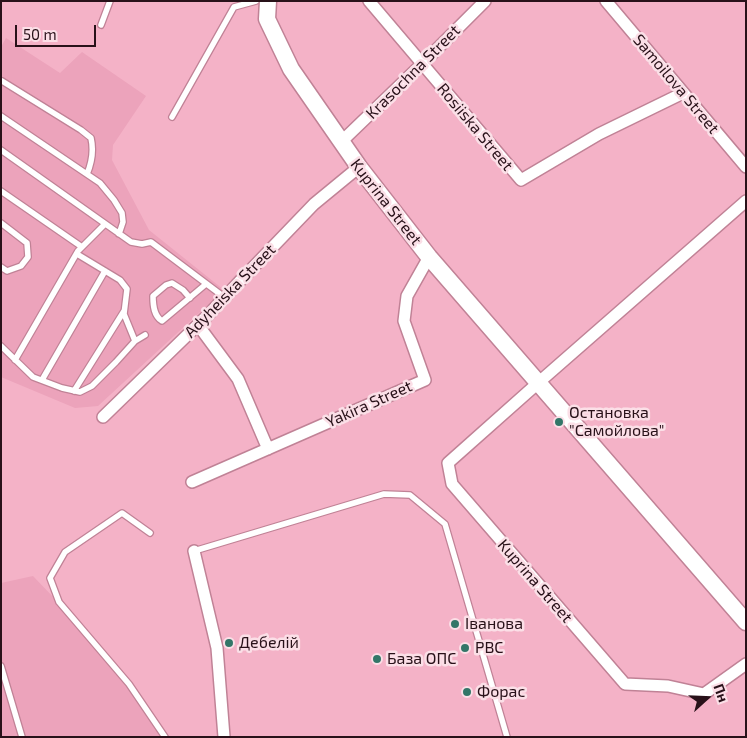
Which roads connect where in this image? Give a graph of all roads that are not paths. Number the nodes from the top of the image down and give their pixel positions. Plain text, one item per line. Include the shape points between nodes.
1 (110, 1) edge
2 (256, 1) edge
3 (268, 1) edge
4 (369, 1) edge
5 (485, 1) edge
6 (606, 1) edge
7 (101, 25) dead end
8 (422, 64) junction
9 (2, 81) edge
10 (683, 93) junction
11 (1, 116) edge
12 (172, 117) dead end
13 (341, 142) junction
14 (1, 150) edge
15 (746, 166) edge
16 (359, 167) junction
17 (88, 174) junction
18 (1, 191) edge
19 (746, 201) edge
20 (1, 223) edge
21 (105, 224) junction
22 (119, 234) junction
23 (82, 247) junction
24 (77, 254) junction
25 (429, 257) junction
26 (1, 267) edge
27 (105, 271) junction
28 (206, 284) junction
29 (224, 297) junction
30 (190, 298) junction
31 (124, 311) junction
32 (198, 325) junction
33 (146, 335) dead end
34 (135, 341) junction
35 (1, 346) edge
36 (15, 360) junction
37 (42, 380) junction
38 (538, 383) junction
39 (74, 391) junction
40 (103, 417) dead end
41 (268, 449) junction
42 (192, 482) dead end
43 (150, 533) dead end
44 (194, 551) joint
45 (746, 622) edge
46 (746, 664) edge
47 (1, 666) edge
48 (22, 737) edge
49 (165, 737) edge
50 (224, 737) edge
51 (507, 737) edge

1 - 7 lane
2 - 12 lane via 234,7
3 - 13 main road, Kuprina Street via 267,19 290,70
4 - 8 street, Rosiiska Street
5 - 8 street, Krasochna Street
6 - 10 street, Samoilova Street
8 - 10 street, Rosiiska Street via 521,180 599,134
8 - 13 street, Krasochna Street
9 - 17 lane via 92,138
10 - 15 street, Samoilova Street
11 - 17 lane
13 - 16 main road, Kuprina Street
14 - 21 lane
16 - 25 main road, Kuprina Street
16 - 29 street, Adyheiska Street via 314,204
17 - 22 lane via 100,183 122,213
18 - 23 lane
19 - 38 street, Kuprina Street
20 - 26 lane via 27,243 28,257 20,266 7,271
21 - 22 lane
21 - 23 lane
22 - 28 lane via 131,242 151,242
23 - 24 lane
24 - 27 lane
24 - 36 lane
25 - 38 main road, Kuprina Street
25 - 41 street, Yakira Street via 406,296 404,321 425,380
27 - 31 lane via 120,280 127,289
27 - 37 lane
28 - 29 lane
28 - 30 lane
29 - 32 street, Adyheiska Street
30 - 30 lane via 162,321 158,319 153,296 166,285 172,283
31 - 34 lane
31 - 39 lane
32 - 40 street, Adyheiska Street
32 - 41 street via 238,380
33 - 34 lane
34 - 39 lane via 92,386 80,392
35 - 36 lane
36 - 37 lane via 33,377
37 - 39 lane
38 - 45 main road, Kuprina Street
38 - 46 street, Kuprina Street via 448,463 452,484 625,684 668,686 704,694
41 - 42 street, Yakira Street
43 - 49 lane via 122,514 65,552 50,578 59,602 128,684
44 - 50 street via 217,648
44 - 51 lane via 384,494 410,495 446,524
47 - 48 lane

